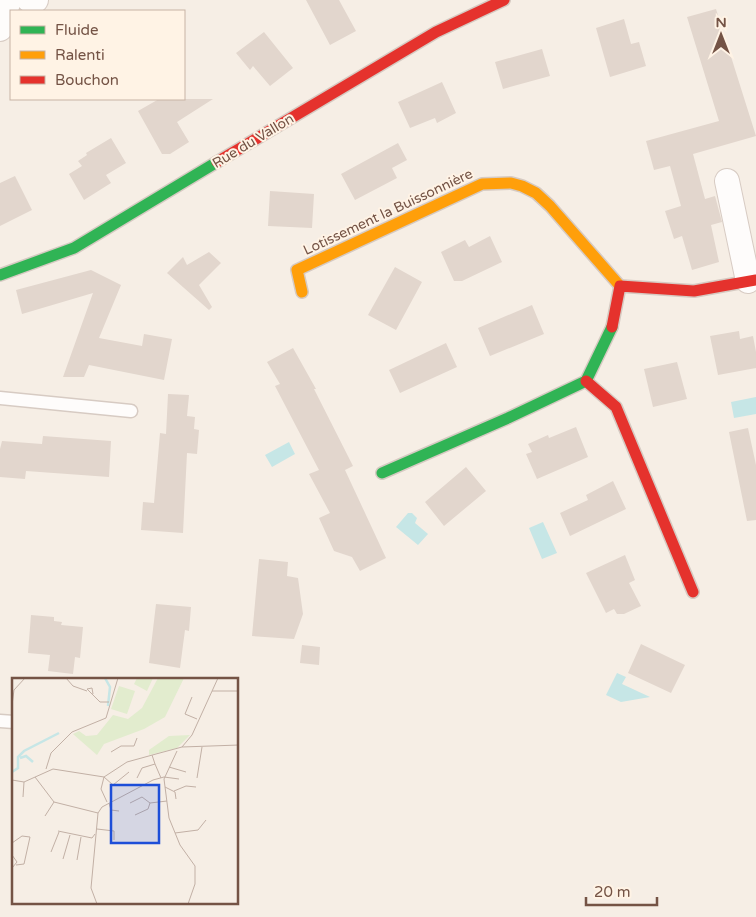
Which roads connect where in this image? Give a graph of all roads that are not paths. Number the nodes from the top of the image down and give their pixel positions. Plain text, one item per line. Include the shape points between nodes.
1 (9, 0) edge
2 (29, 0) edge
3 (36, 0) edge
4 (504, 0) edge
5 (0, 29) edge
6 (727, 182) dead end
7 (0, 275) edge
8 (752, 280) edge
9 (620, 286) junction
10 (302, 292) dead end
11 (586, 381) junction
12 (0, 398) edge
13 (131, 410) dead end
14 (382, 474) dead end
15 (693, 592) dead end

1 - 5 street
2 - 3 street
4 - 7 street, Rue du Vallon via 436,32 74,248
6 - 8 street
8 - 9 street via 694,291
9 - 10 street, Lotissement la Buissonnière via 547,203 528,188 495,182 482,184 297,270
9 - 11 street via 612,328
11 - 14 street
11 - 15 street via 616,406
12 - 13 lane

